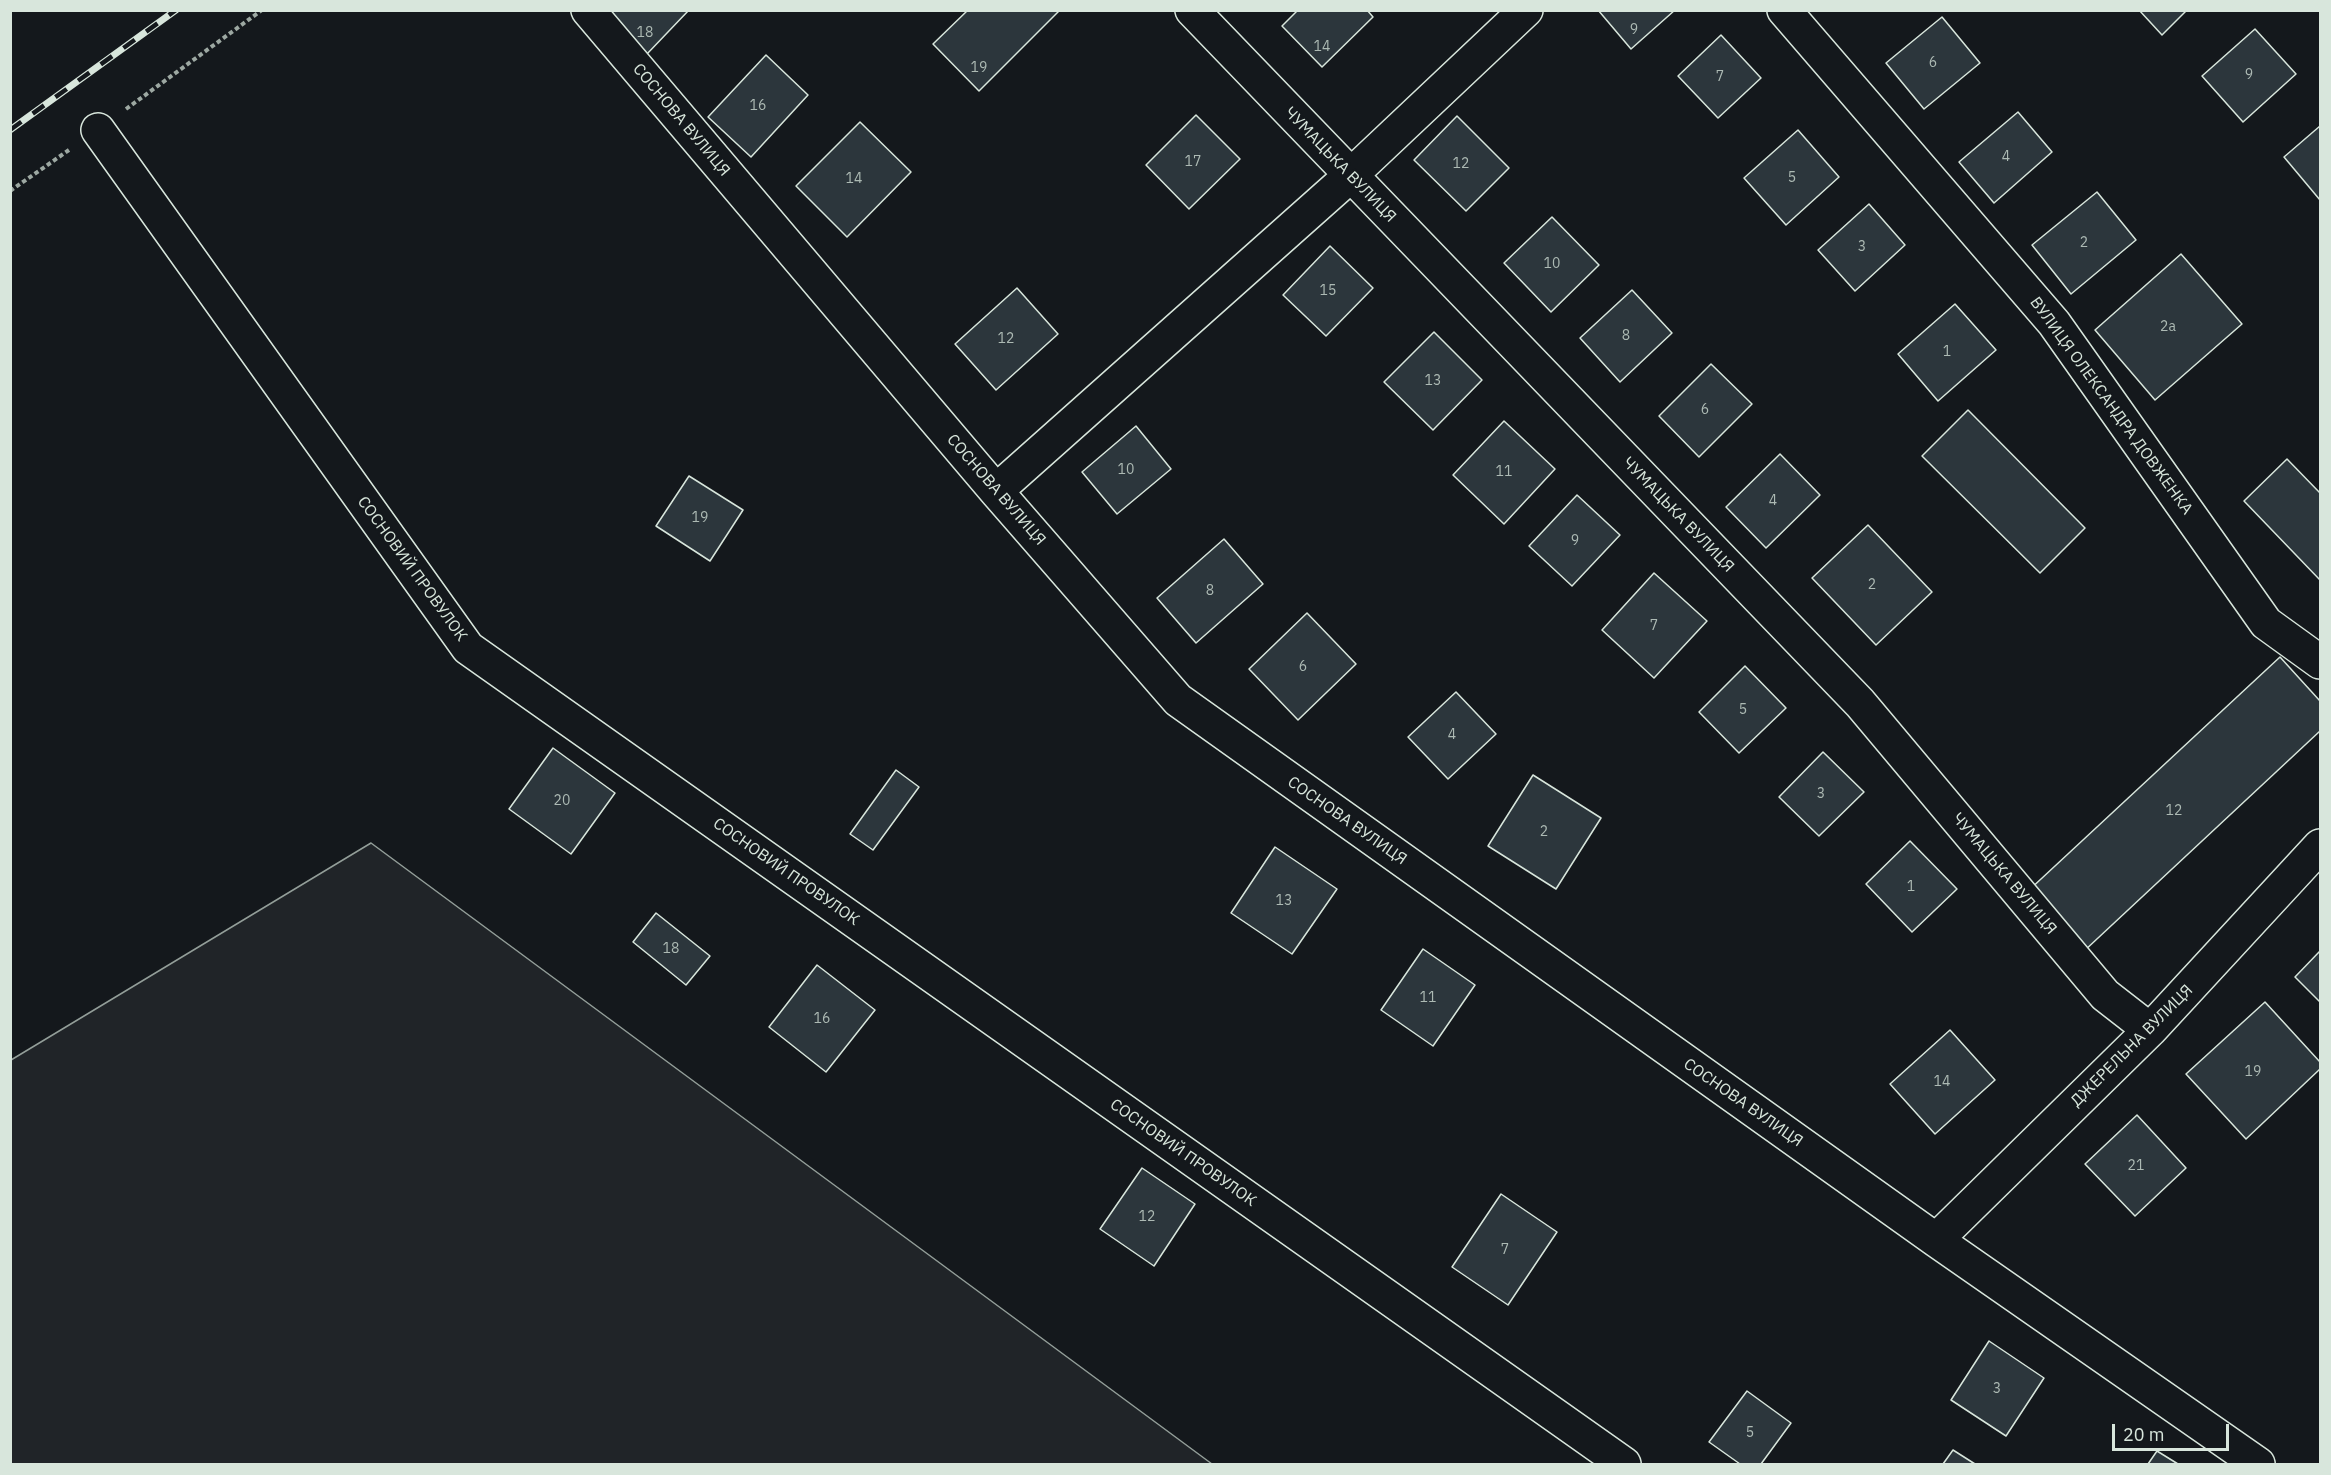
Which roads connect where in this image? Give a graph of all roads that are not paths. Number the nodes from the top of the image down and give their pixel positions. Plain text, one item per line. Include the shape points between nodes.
1 (588, 10) edge
2 (1191, 10) edge
3 (1526, 10) edge
4 (1784, 10) edge
5 (98, 130) road end
6 (1350, 176) junction
7 (996, 491) junction
8 (2320, 662) edge
9 (2320, 846) edge
10 (2150, 1030) junction
11 (1936, 1240) junction
12 (1624, 1464) edge
13 (2259, 1464) edge

1 - 7 street, СОСНОВА ВУЛИЦЯ
2 - 6 street, ЧУМАЦЬКА ВУЛИЦЯ
3 - 6 street
4 - 8 street, ВУЛИЦЯ ОЛЕКСАНДРА ДОВЖЕНКА via 2054,322 2266,623
5 - 12 street, СОСНОВИЙ ПРОВУЛОК via 468,648
6 - 7 street
6 - 10 street, ЧУМАЦЬКА ВУЛИЦЯ via 1860,703 2105,995
7 - 11 street, СОСНОВА ВУЛИЦЯ via 1178,700
9 - 10 street, ДЖЕРЕЛЬНА ВУЛИЦЯ
10 - 11 street, ДЖЕРЕЛЬНА ВУЛИЦЯ
11 - 13 street, СОСНОВА ВУЛИЦЯ

